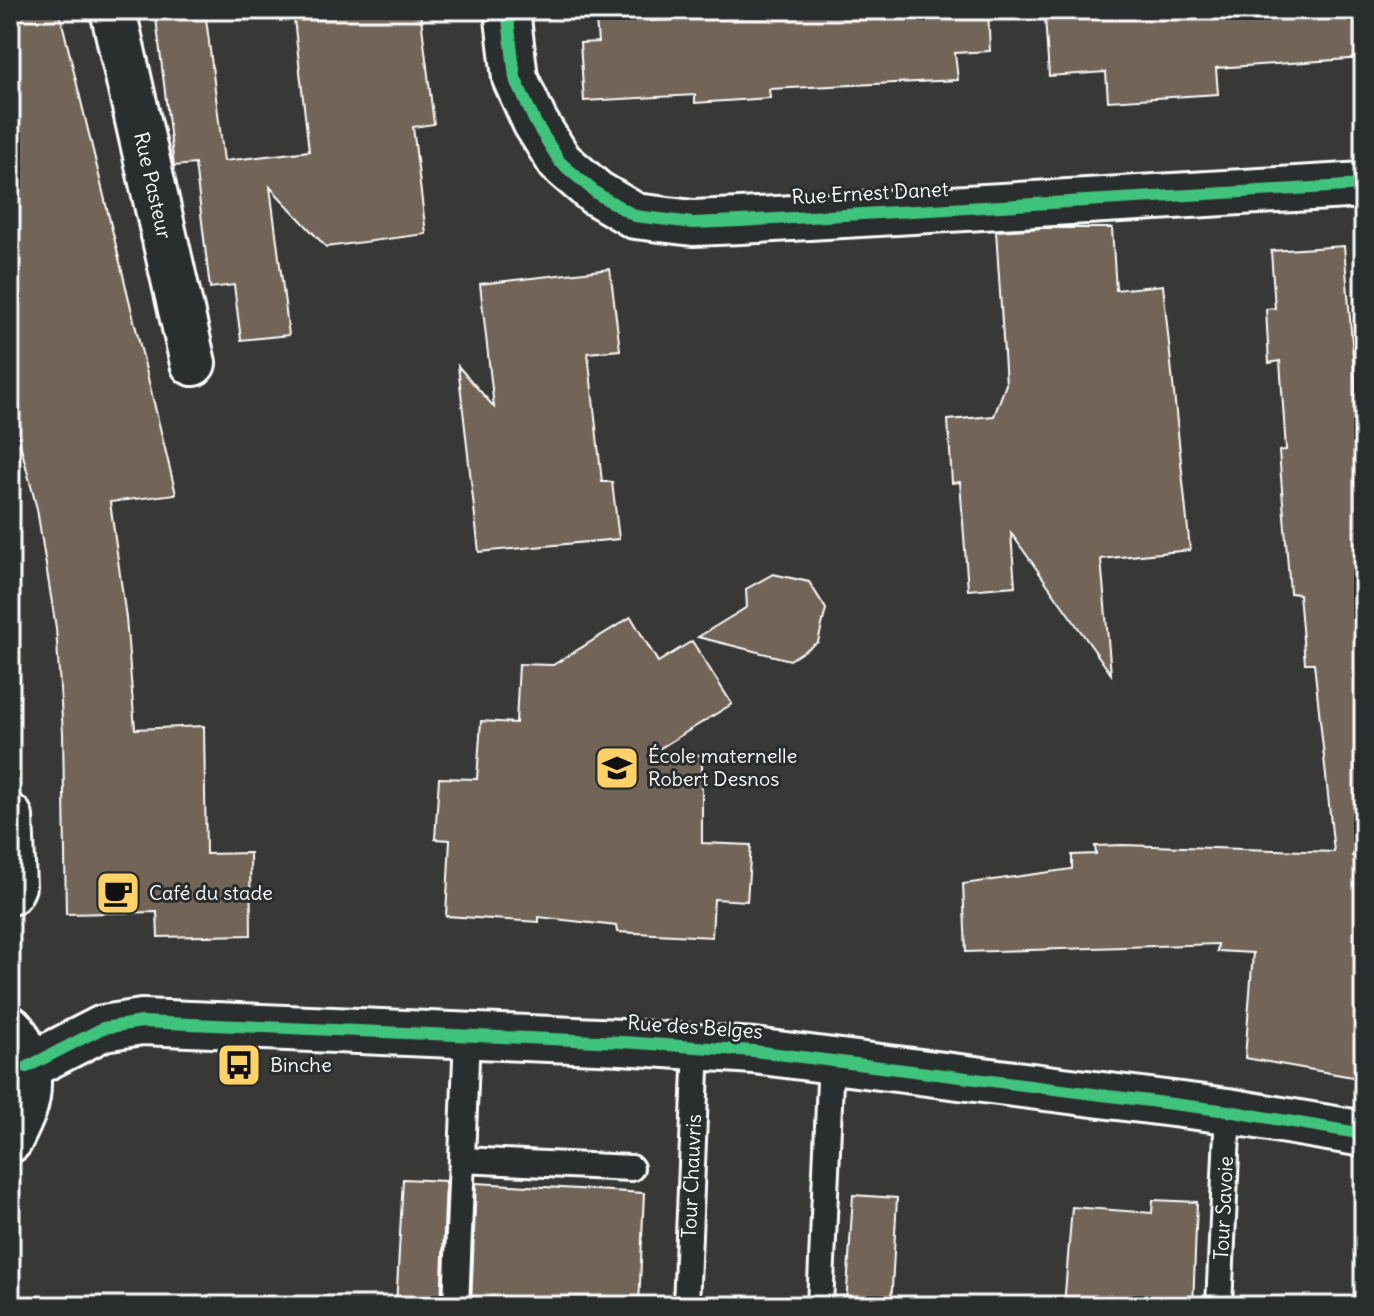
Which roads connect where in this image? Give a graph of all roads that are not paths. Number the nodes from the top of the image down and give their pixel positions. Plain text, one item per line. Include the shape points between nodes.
1 (113, 10) edge
2 (507, 10) edge
3 (1364, 185) edge
4 (193, 363) dead end
5 (10, 817) edge
6 (10, 892) edge
7 (10, 1028) edge
8 (467, 1035) junction
9 (697, 1047) junction
10 (831, 1059) junction
11 (27, 1067) junction
12 (1228, 1111) junction
13 (1364, 1134) edge
14 (10, 1140) edge
15 (462, 1160) junction
16 (631, 1168) dead end
17 (456, 1306) edge
18 (686, 1306) edge
19 (820, 1306) edge
20 (1219, 1306) edge

1 - 4 street, Rue Pasteur
2 - 3 street, Rue Ernest Danet via 515,78 535,122 560,162 596,193 635,216 709,223
5 - 6 street
7 - 11 street
8 - 9 street, Rue des Belges
8 - 11 street, Rue des Belges via 142,1022 103,1028
8 - 15 lane
9 - 10 street, Rue des Belges
9 - 18 lane, Tour Chauvris
10 - 12 street, Rue des Belges
10 - 19 lane
11 - 14 street via 25,1106
12 - 13 street, Rue des Belges
12 - 20 lane, Tour Savoie
15 - 16 lane
15 - 17 lane

